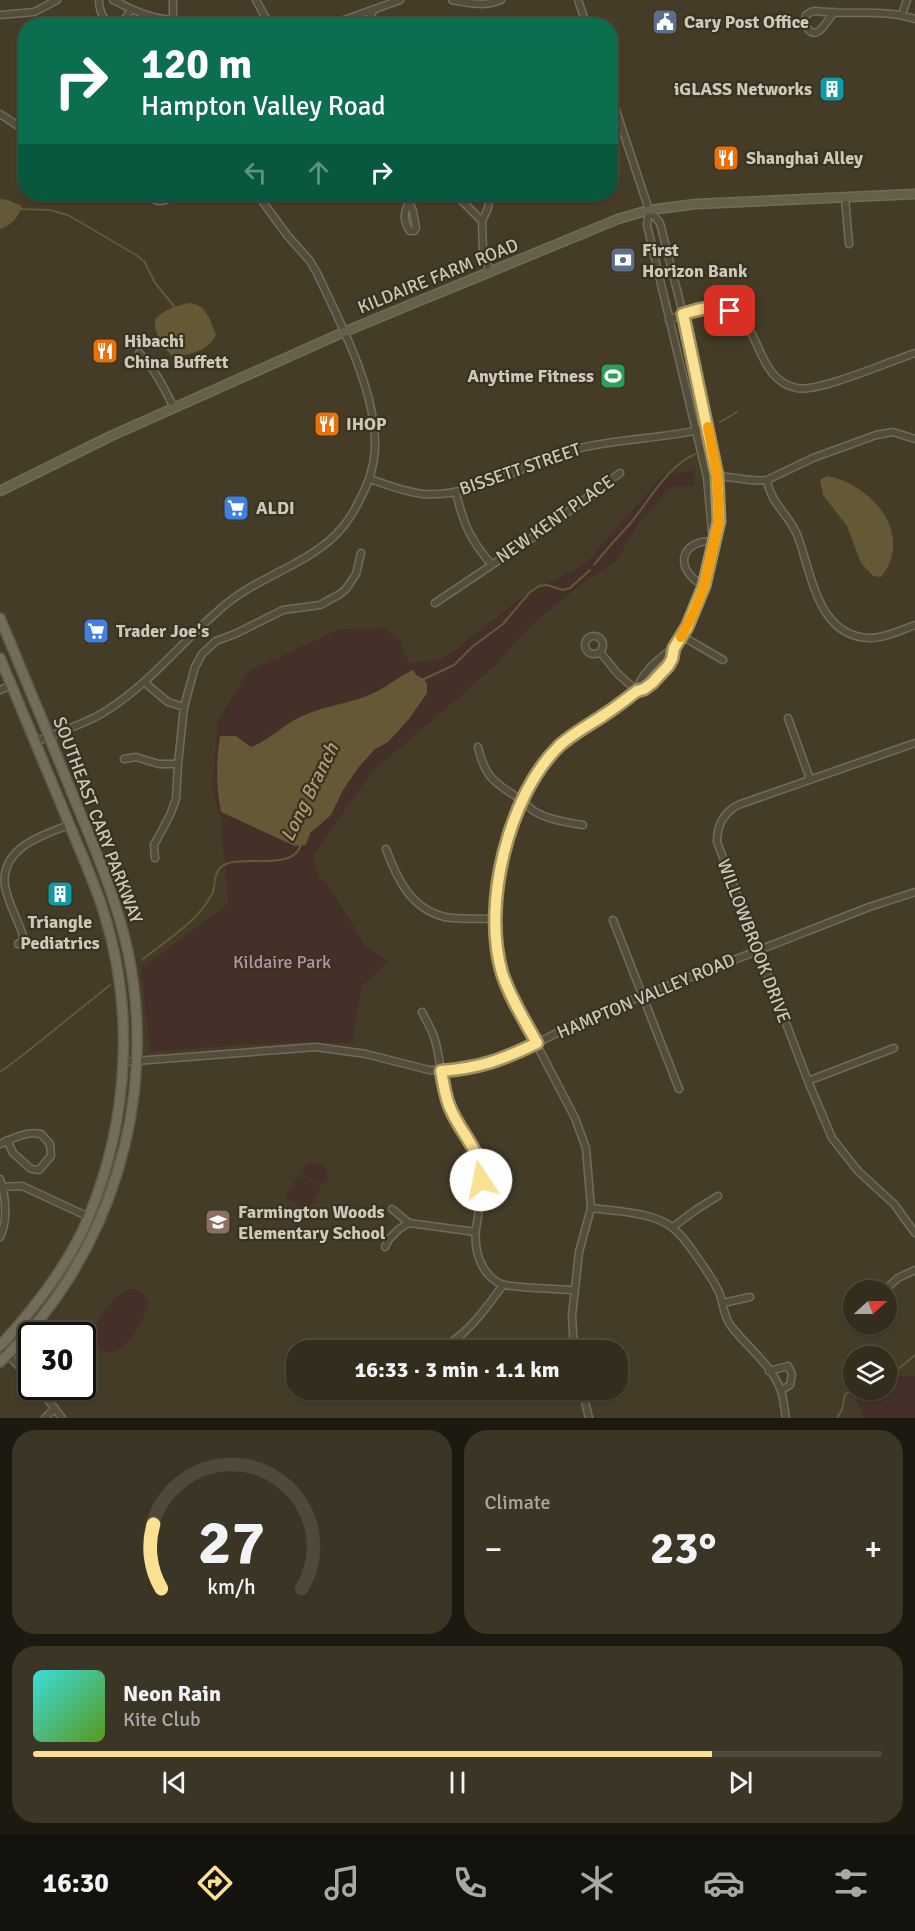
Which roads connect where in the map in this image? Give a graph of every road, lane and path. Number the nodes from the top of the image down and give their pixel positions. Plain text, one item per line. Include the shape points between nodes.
1 (56, 0) edge
2 (99, 0) edge
3 (113, 0) edge
4 (173, 0) edge
5 (256, 0) edge
6 (400, 0) edge
7 (452, 0) edge
8 (501, 0) edge
9 (578, 0) edge
10 (907, 0) edge
11 (131, 9) junction
12 (374, 9) junction
13 (835, 12) junction
14 (902, 14) junction
15 (0, 15) edge
16 (103, 18) edge
17 (125, 18) edge
18 (155, 18) edge
19 (173, 18) edge
20 (266, 18) edge
21 (349, 18) edge
22 (370, 18) edge
23 (584, 18) edge
24 (915, 19) edge
25 (0, 114) edge
26 (618, 116) edge
27 (18, 126) edge
28 (915, 194) edge
29 (845, 198) junction
30 (262, 201) edge
31 (462, 201) edge
32 (489, 201) edge
33 (649, 210) junction
34 (482, 221) junction
35 (849, 244) dead end
36 (489, 273) junction
37 (683, 314) junction
38 (669, 320) junction
39 (344, 332) junction
40 (140, 353) dead end
41 (915, 353) edge
42 (174, 408) junction
43 (708, 428) junction
44 (696, 431) junction
45 (915, 439) edge
46 (620, 473) dead end
47 (717, 475) junction
48 (706, 477) junction
49 (370, 479) junction
50 (767, 480) junction
51 (0, 491) edge
52 (456, 493) junction
53 (713, 542) junction
54 (361, 553) dead end
55 (491, 564) junction
56 (704, 586) junction
57 (435, 603) dead end
58 (0, 618) edge
59 (915, 625) edge
60 (682, 636) junction
61 (674, 648) junction
62 (600, 652) dead end
63 (0, 658) edge
64 (723, 660) dead end
65 (144, 682) junction
66 (12, 685) junction
67 (0, 690) edge
68 (637, 691) junction
69 (184, 706) junction
70 (788, 718) dead end
71 (49, 736) junction
72 (35, 742) junction
73 (915, 743) edge
74 (478, 747) dead end
75 (124, 759) dead end
76 (178, 764) junction
77 (810, 779) junction
78 (522, 801) junction
79 (69, 825) junction
80 (584, 825) dead end
81 (386, 849) dead end
82 (155, 858) dead end
83 (915, 892) edge
84 (496, 919) junction
85 (613, 920) dead end
86 (18, 944) dead end
87 (757, 951) junction
88 (642, 995) junction
89 (422, 1012) dead end
90 (537, 1043) junction
91 (894, 1048) dead end
92 (137, 1061) junction
93 (123, 1062) junction
94 (441, 1071) junction
95 (808, 1081) junction
96 (679, 1089) dead end
97 (7, 1140) junction
98 (0, 1143) edge
99 (0, 1179) edge
100 (1, 1187) edge
101 (718, 1197) dead end
102 (591, 1208) junction
103 (392, 1209) dead end
104 (89, 1217) junction
105 (409, 1223) junction
106 (673, 1227) junction
107 (476, 1232) junction
108 (915, 1233) edge
109 (0, 1237) edge
110 (385, 1247) dead end
111 (915, 1270) edge
112 (896, 1280) edge
113 (502, 1285) junction
114 (574, 1290) junction
115 (750, 1297) dead end
116 (723, 1303) junction
117 (458, 1340) edge
118 (573, 1340) edge
119 (0, 1346) edge
120 (8, 1355) junction
121 (0, 1362) edge
122 (18, 1365) edge
123 (769, 1371) junction
124 (781, 1390) junction
125 (48, 1400) edge
126 (584, 1400) edge
127 (55, 1408) junction
128 (45, 1418) edge
129 (62, 1418) edge
130 (588, 1418) edge
131 (786, 1418) edge

1 - 15 street via 34,12
2 - 16 street
3 - 11 street
4 - 19 street
5 - 20 street
6 - 12 street
7 - 8 street via 489,5
9 - 23 street
10 - 14 street
11 - 17 street
11 - 18 street
12 - 21 street
12 - 22 street
13 - 13 street via 811,12 804,23 815,33 825,27
13 - 14 street
14 - 24 street
25 - 27 street
26 - 33 street
28 - 29 main road, KILDAIRE FARM ROAD
29 - 33 main road, KILDAIRE FARM ROAD via 696,204
29 - 35 street
30 - 39 street via 314,267
31 - 34 street
32 - 34 street
33 - 36 main road, KILDAIRE FARM ROAD via 596,227
33 - 37 street via 660,223
33 - 38 street via 647,225
34 - 36 street
36 - 39 main road, KILDAIRE FARM ROAD
37 - 38 street
37 - 41 street via 718,307 739,316 749,327 772,373 785,384 801,389 818,387
37 - 43 street
38 - 44 street
39 - 42 main road, KILDAIRE FARM ROAD
39 - 49 street via 372,415 375,447
40 - 42 street
42 - 51 main road, KILDAIRE FARM ROAD
43 - 44 street, BISSETT STREET
43 - 47 street
44 - 48 street
44 - 52 street, BISSETT STREET via 574,450
45 - 50 street via 893,432 876,435
46 - 55 street, NEW KENT PLACE
47 - 48 street
47 - 50 street
47 - 53 street via 719,521
48 - 53 street
49 - 52 street, BISSETT STREET via 423,494
49 - 65 street via 351,515 329,541 226,604
50 - 59 street via 776,505 797,535 821,606 837,626 847,633 871,638
52 - 55 street, NEW KENT PLACE via 468,533
53 - 56 street
53 - 56 street via 693,544 684,558 689,574
54 - 69 street via 356,574 346,589 332,599 320,605 283,610 206,648 195,667
55 - 57 street, NEW KENT PLACE
56 - 60 street
58 - 71 main road, SOUTHEAST CARY PARKWAY
60 - 61 street
60 - 64 street
61 - 68 street via 638,682
61 - 68 street via 672,659 662,672
62 - 68 street
63 - 66 main road, SOUTHEAST CARY PARKWAY
65 - 69 street via 168,702
65 - 71 street via 104,713
66 - 67 street
66 - 72 main road, SOUTHEAST CARY PARKWAY
68 - 78 street via 558,747
69 - 76 street
70 - 77 street
71 - 72 street
71 - 92 main road, SOUTHEAST CARY PARKWAY via 123,930 134,985
72 - 79 main road, SOUTHEAST CARY PARKWAY
73 - 77 street, WILLOWBROOK DRIVE
74 - 78 street via 482,764 492,779
75 - 76 street via 136,757 159,764
76 - 82 street via 176,799 154,845
77 - 87 street, WILLOWBROOK DRIVE via 738,805 724,816 718,828 719,851
78 - 80 street via 534,812
78 - 84 street via 501,859
79 - 86 street via 24,844 5,871 5,887 24,939
79 - 93 main road, SOUTHEAST CARY PARKWAY via 103,909 110,938 122,1002
81 - 84 street via 401,886 428,910 445,917
83 - 87 street, HAMPTON VALLEY ROAD
84 - 90 street via 503,974
85 - 88 street
87 - 88 street, HAMPTON VALLEY ROAD
87 - 95 street, WILLOWBROOK DRIVE
88 - 90 street, HAMPTON VALLEY ROAD
88 - 96 street
89 - 94 street via 434,1036
90 - 94 street, HAMPTON VALLEY ROAD via 483,1066
90 - 102 street via 583,1137
91 - 95 street
92 - 93 street, HAMPTON VALLEY ROAD
92 - 94 street, HAMPTON VALLEY ROAD via 316,1047
92 - 120 main road, SOUTHEAST CARY PARKWAY via 126,1143 100,1221 62,1290 36,1326
93 - 104 main road, SOUTHEAST CARY PARKWAY via 113,1140
94 - 107 street via 446,1098 480,1165 481,1199
95 - 108 street, WILLOWBROOK DRIVE via 839,1149 894,1204
97 - 97 street via 27,1133 41,1134 50,1144 51,1156 39,1170 31,1169 13,1153
97 - 98 street
99 - 100 street
100 - 104 street via 22,1186
100 - 109 street via 4,1218
101 - 106 street
102 - 106 street via 638,1214
102 - 114 street
103 - 105 street
104 - 119 main road, SOUTHEAST CARY PARKWAY via 29,1314
105 - 107 street
105 - 110 street
106 - 116 street via 701,1263
107 - 113 street via 480,1262
111 - 112 street
113 - 114 street
113 - 117 street
114 - 118 street
115 - 116 street
116 - 123 street via 730,1326
119 - 120 street
120 - 121 main road, SOUTHEAST CARY PARKWAY
120 - 122 street
123 - 124 street
123 - 124 street via 788,1366 792,1374 790,1385
124 - 131 street
125 - 127 street
126 - 130 street
127 - 128 street
127 - 129 street

